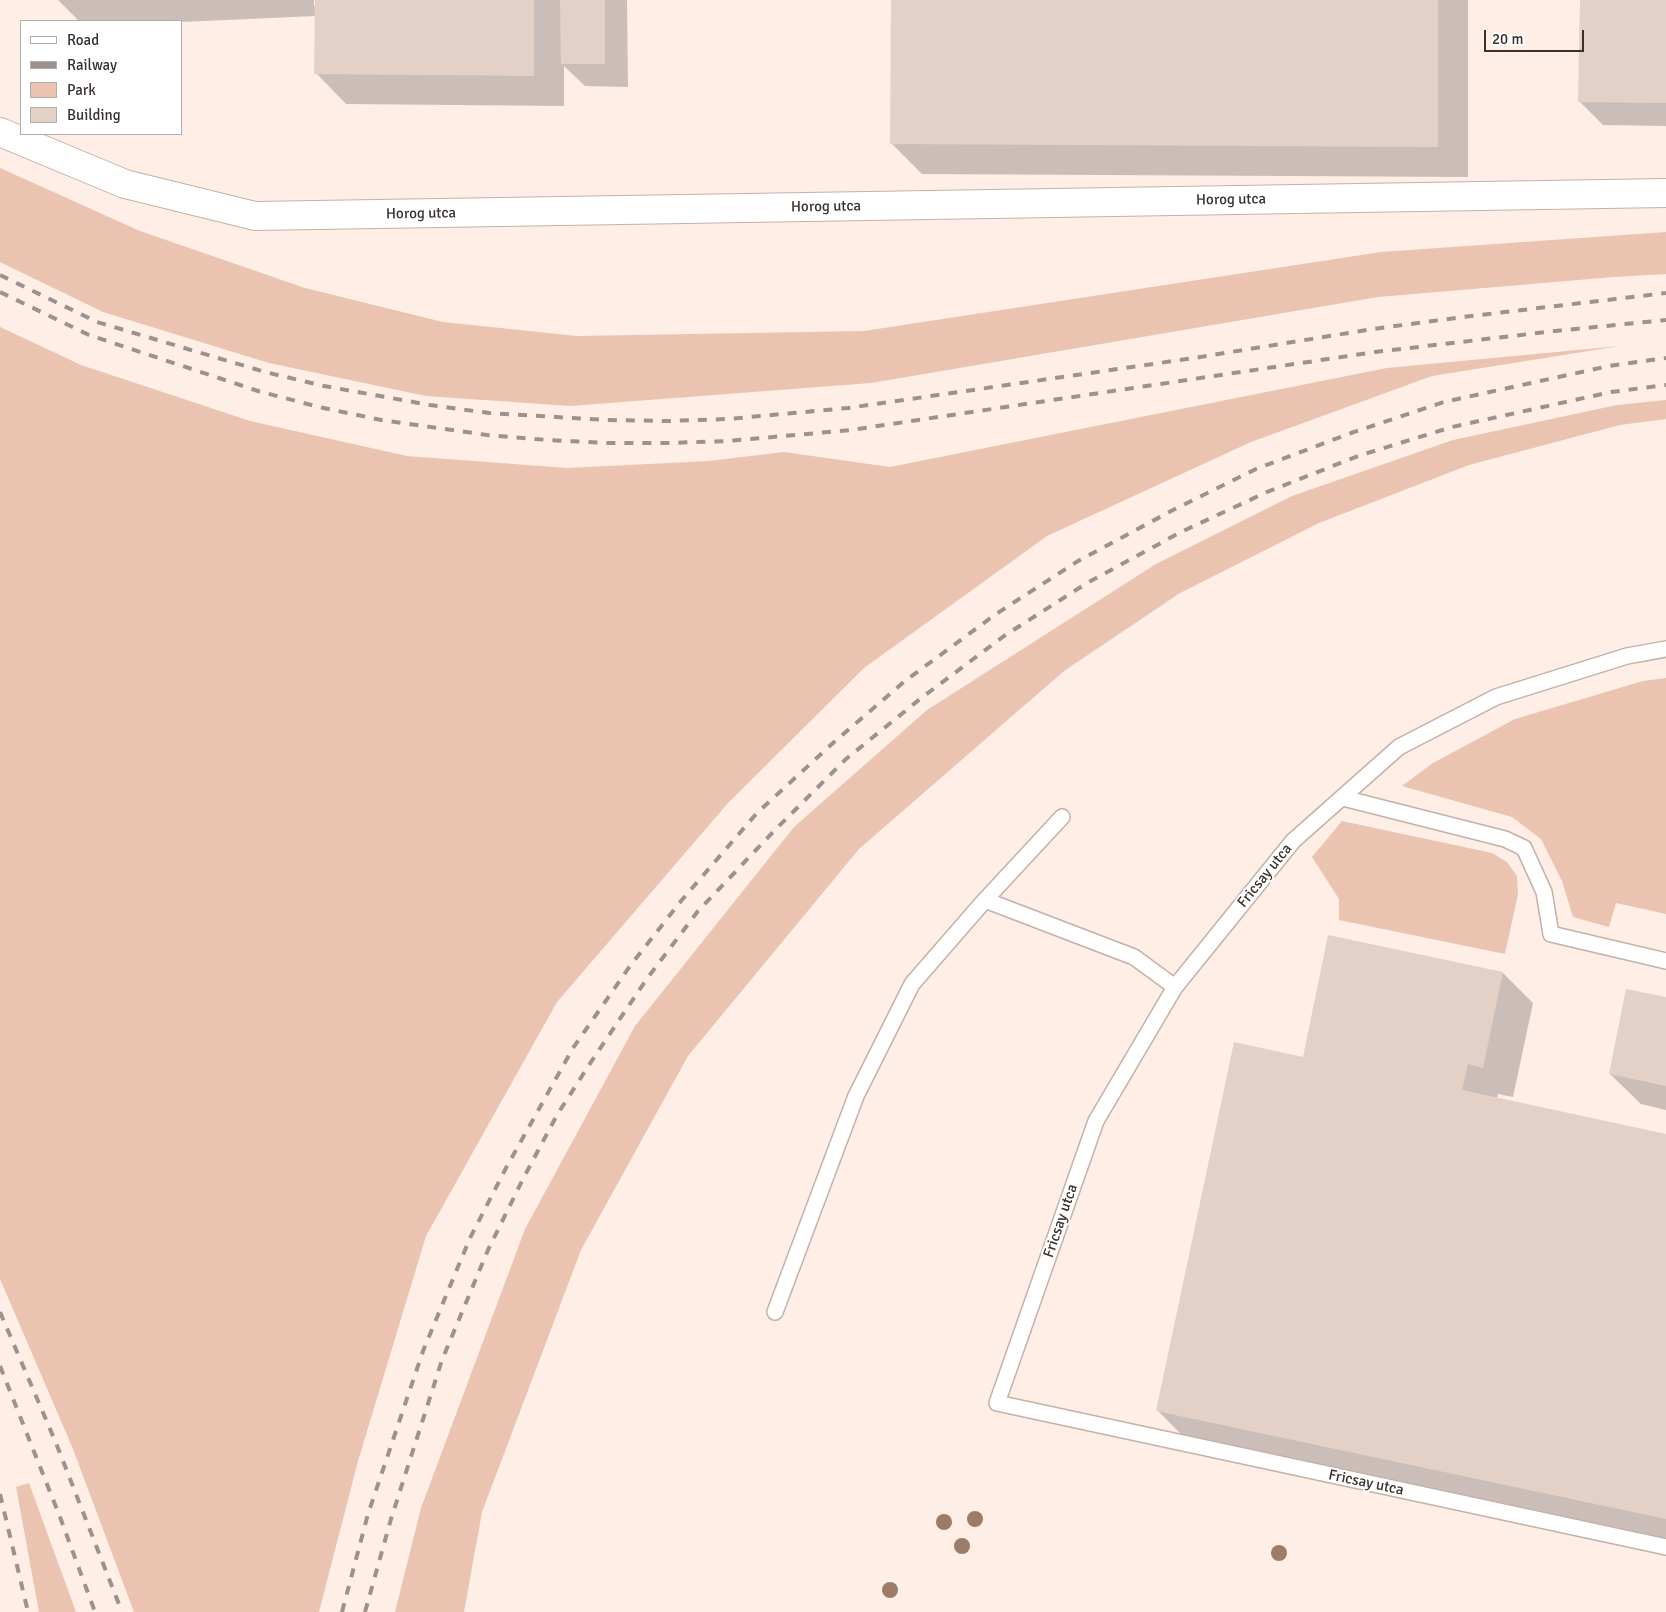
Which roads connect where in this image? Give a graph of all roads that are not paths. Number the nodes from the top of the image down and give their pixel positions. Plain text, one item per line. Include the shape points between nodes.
1 (0, 132) edge
2 (1666, 193) edge
3 (1666, 649) edge
4 (1343, 798) junction
5 (1062, 817) dead end
6 (985, 900) junction
7 (1666, 960) edge
8 (1175, 987) junction
9 (775, 1312) dead end
10 (1666, 1547) edge

1 - 2 street, Horog utca via 124,184 255,216
3 - 4 lane, Fricsay utca via 1627,656 1496,697 1399,748
4 - 7 lane via 1504,838 1524,848 1544,892 1551,934
4 - 8 lane, Fricsay utca via 1293,841
5 - 6 lane
6 - 8 lane via 1134,958
6 - 9 lane via 912,984 856,1096
8 - 10 lane, Fricsay utca via 1096,1121 998,1403

